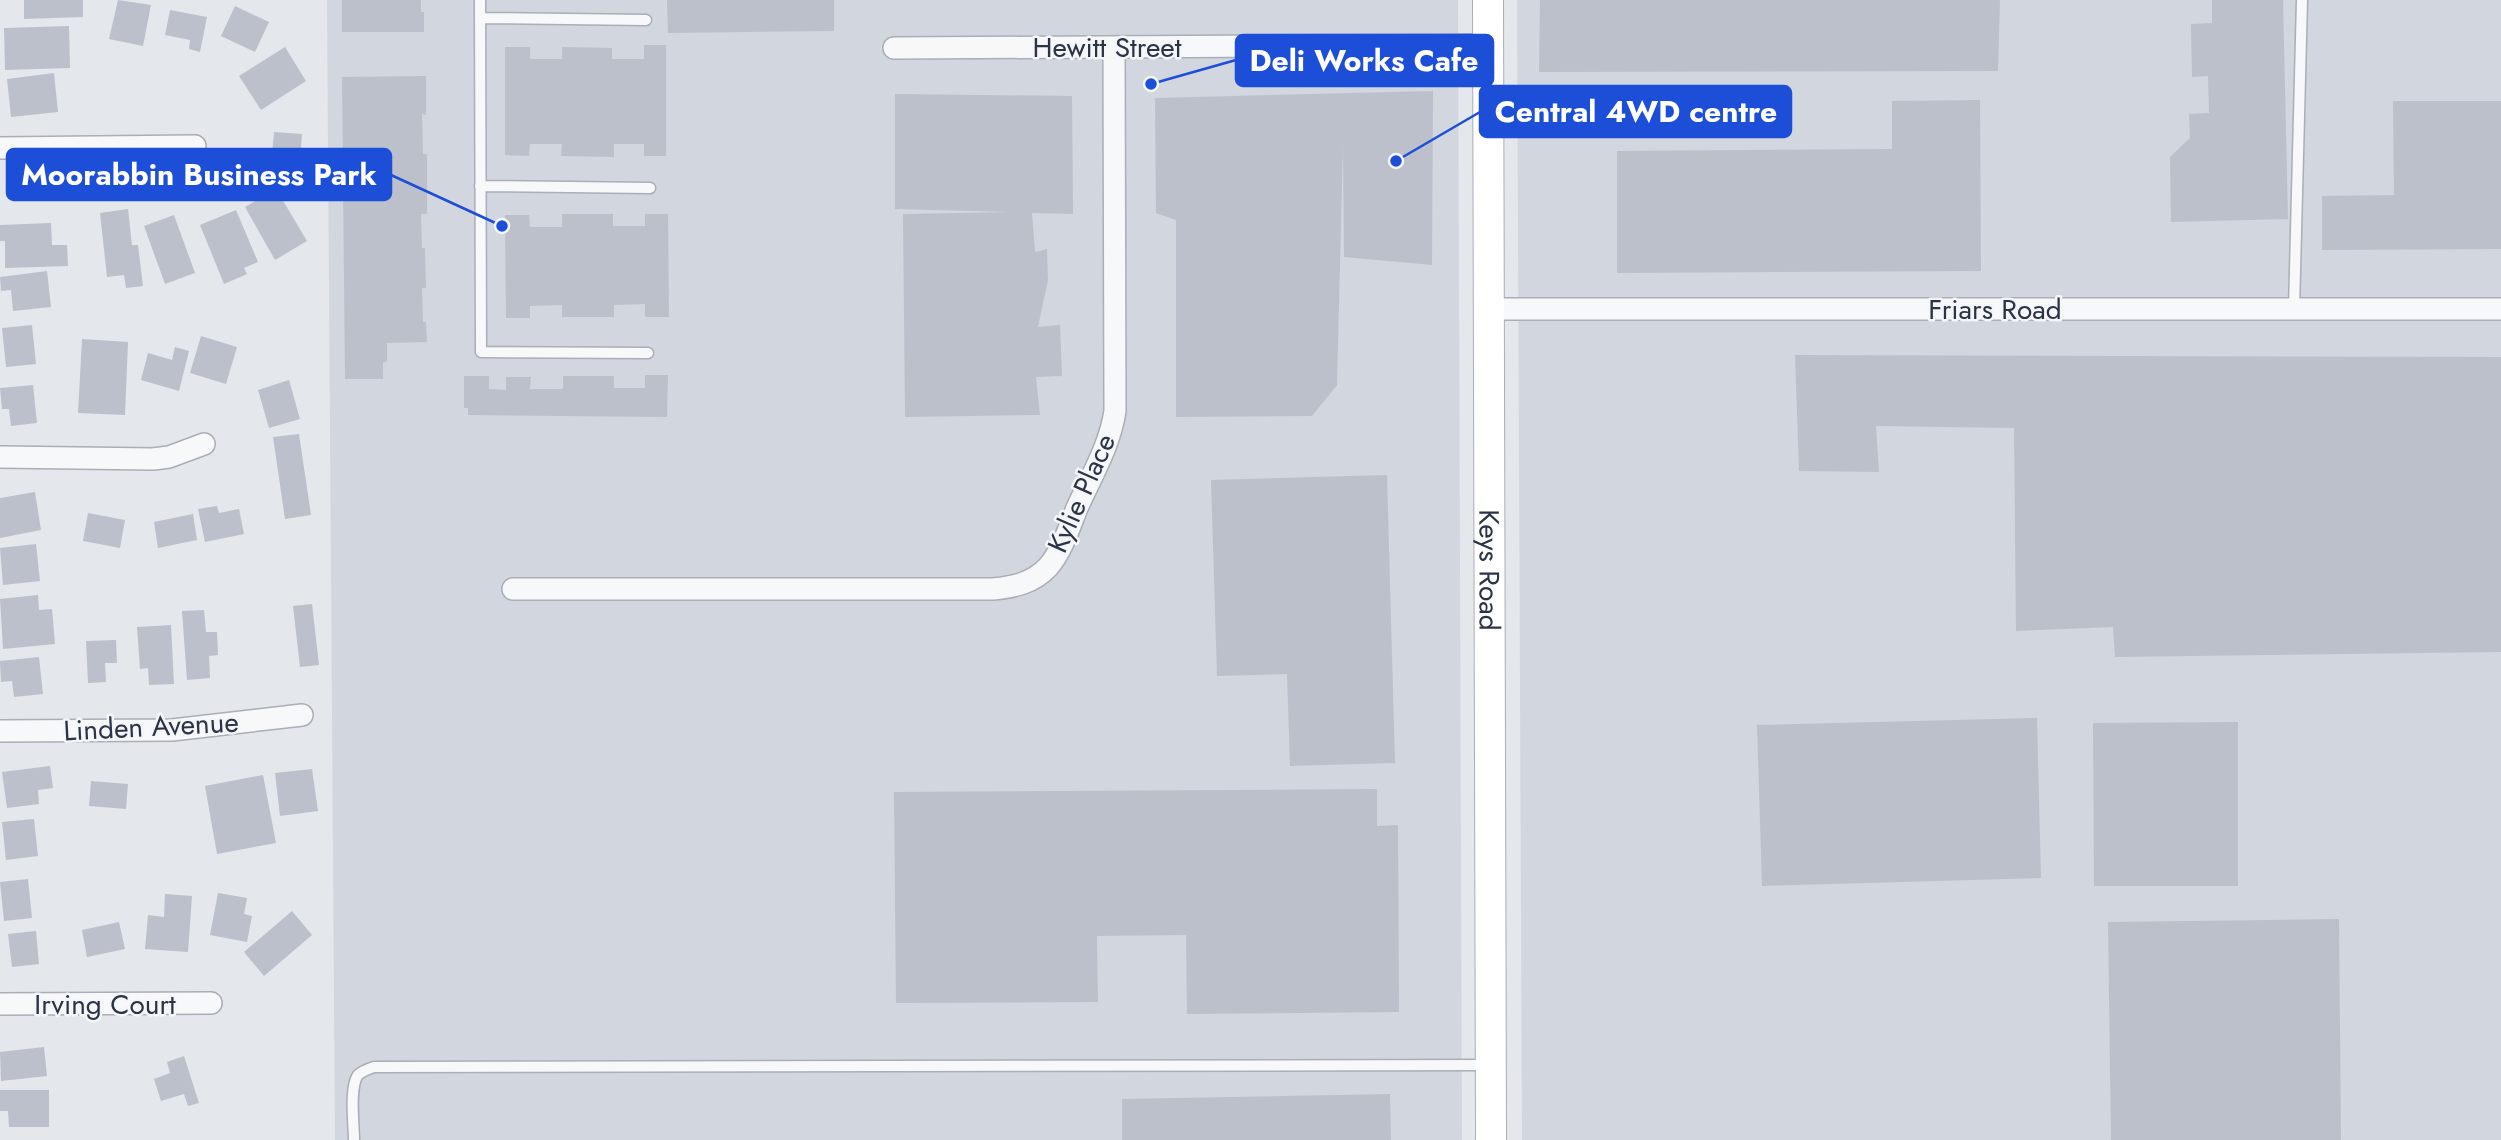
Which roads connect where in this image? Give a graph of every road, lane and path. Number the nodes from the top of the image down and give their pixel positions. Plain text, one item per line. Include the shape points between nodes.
1 (480, 0) edge
2 (1488, 0) edge
3 (2302, 0) edge
4 (480, 18) junction
5 (646, 20) dead end
6 (1488, 45) junction
7 (1114, 47) junction
8 (894, 48) dead end
9 (195, 146) dead end
10 (0, 148) edge
11 (480, 186) junction
12 (650, 188) dead end
13 (1489, 309) junction
14 (2294, 309) junction
15 (2501, 309) edge
16 (648, 353) dead end
17 (204, 444) dead end
18 (0, 457) edge
19 (513, 589) dead end
20 (302, 715) dead end
21 (0, 732) edge
22 (211, 1003) dead end
23 (0, 1004) edge
24 (1491, 1065) junction
25 (354, 1140) edge
26 (1491, 1140) edge

1 - 4 lane
2 - 6 street, Keys Road
3 - 14 lane
4 - 5 lane
4 - 11 lane
6 - 7 street, Hewitt Street
6 - 13 street, Keys Road
7 - 8 street, Hewitt Street
7 - 19 street, Kylie Place via 1115,411 1059,551 1047,568 1016,587 993,589
9 - 10 street
11 - 12 lane
11 - 16 lane via 481,352
13 - 14 street, Friars Road
13 - 24 street, Keys Road
14 - 15 street, Friars Road
17 - 18 street via 153,459
20 - 21 street, Linden Avenue via 172,730
22 - 23 street, Irving Court
24 - 25 lane via 374,1067 356,1079
24 - 26 street, Keys Road

